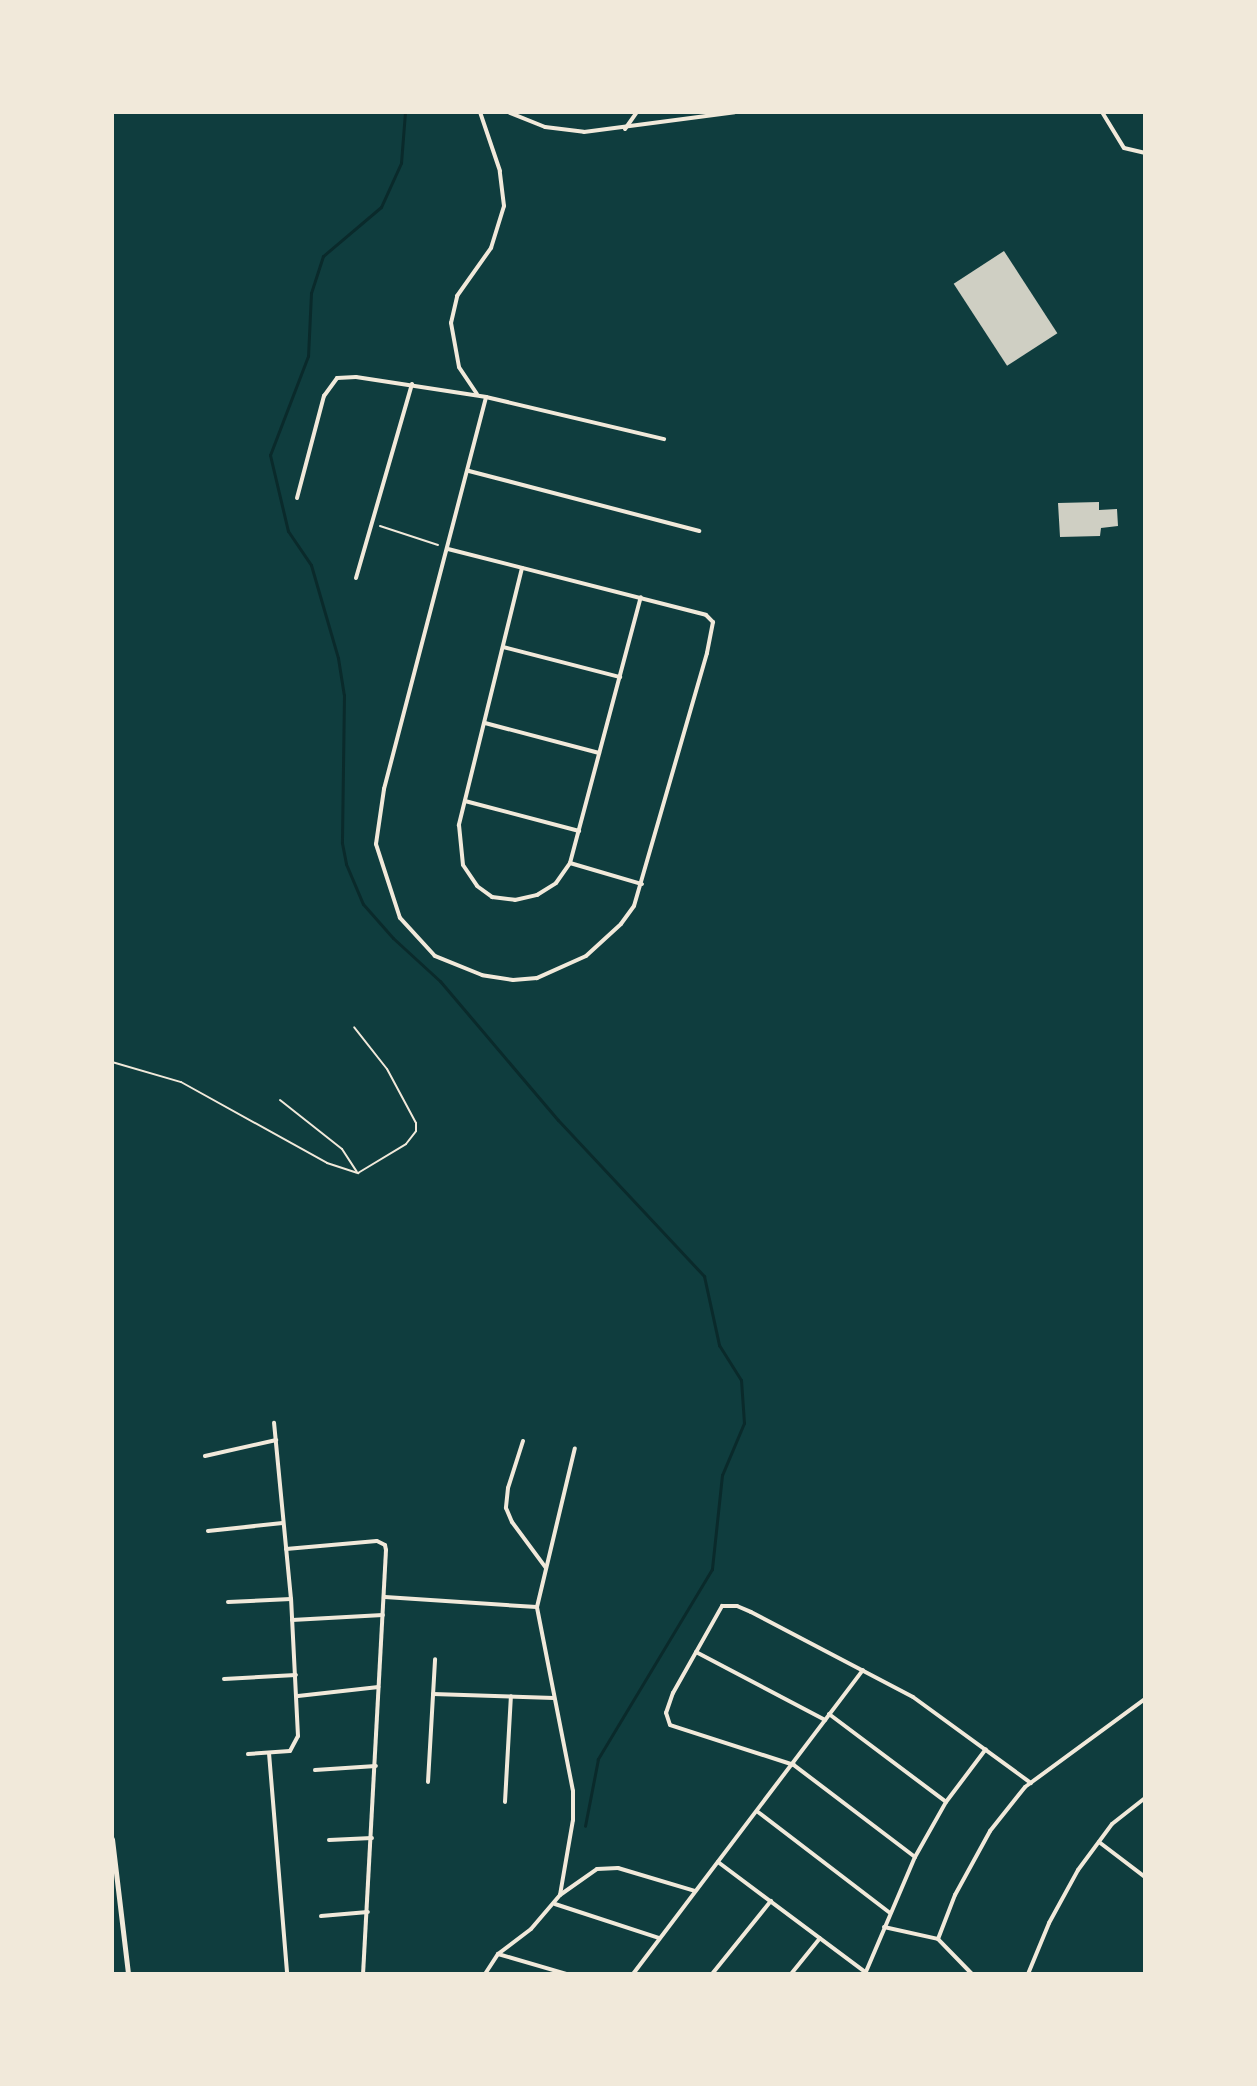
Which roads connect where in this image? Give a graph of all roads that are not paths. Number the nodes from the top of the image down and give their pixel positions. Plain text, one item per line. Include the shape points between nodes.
1 (480, 112) edge
2 (508, 112) edge
3 (637, 112) edge
4 (735, 112) edge
5 (1102, 112) edge
6 (624, 130) junction
7 (1145, 153) edge
8 (412, 384) junction
9 (479, 396) junction
10 (486, 397) junction
11 (664, 439) dead end
12 (469, 471) junction
13 (297, 498) dead end
14 (699, 531) dead end
15 (448, 549) junction
16 (522, 568) junction
17 (356, 578) dead end
18 (641, 597) junction
19 (503, 647) junction
20 (620, 677) junction
21 (485, 723) junction
22 (599, 754) junction
23 (465, 801) junction
24 (579, 831) junction
25 (570, 863) junction
26 (642, 884) junction
27 (354, 1027) dead end
28 (112, 1062) edge
29 (280, 1100) dead end
30 (358, 1173) junction
31 (274, 1423) dead end
32 (276, 1440) junction
33 (523, 1441) dead end
34 (575, 1448) dead end
35 (205, 1456) dead end
36 (283, 1523) junction
37 (208, 1531) dead end
38 (286, 1549) junction
39 (546, 1568) junction
40 (385, 1597) junction
41 (291, 1599) junction
42 (228, 1602) dead end
43 (537, 1607) junction
44 (383, 1615) junction
45 (292, 1620) junction
46 (696, 1652) junction
47 (435, 1659) dead end
48 (863, 1670) junction
49 (296, 1675) junction
50 (224, 1679) dead end
51 (378, 1687) junction
52 (433, 1694) junction
53 (298, 1696) junction
54 (511, 1696) junction
55 (554, 1698) junction
56 (1145, 1699) edge
57 (829, 1714) junction
58 (825, 1720) junction
59 (986, 1749) junction
60 (269, 1753) junction
61 (248, 1754) dead end
62 (794, 1765) junction
63 (376, 1766) junction
64 (315, 1770) dead end
65 (428, 1782) dead end
66 (1031, 1783) junction
67 (1145, 1798) edge
68 (505, 1802) dead end
69 (946, 1802) junction
70 (758, 1812) junction
71 (372, 1838) junction
72 (112, 1839) edge
73 (329, 1840) dead end
74 (1098, 1842) junction
75 (915, 1857) junction
76 (718, 1862) junction
77 (1145, 1877) edge
78 (695, 1891) junction
79 (560, 1895) junction
80 (771, 1901) junction
81 (554, 1903) junction
82 (368, 1912) junction
83 (889, 1912) junction
84 (321, 1916) dead end
85 (884, 1927) junction
86 (659, 1938) junction
87 (820, 1938) junction
88 (938, 1939) junction
89 (498, 1954) junction
90 (865, 1973) edge
91 (128, 1974) edge
92 (287, 1974) edge
93 (363, 1974) edge
94 (485, 1974) edge
95 (567, 1974) edge
96 (633, 1974) edge
97 (712, 1974) edge
98 (791, 1974) edge
99 (972, 1974) edge
100 (1028, 1974) edge

1 - 9 street via 500,171 504,206 491,248 457,296 451,323 459,367
2 - 6 street via 566,131
3 - 6 street
4 - 6 street
5 - 7 street via 1124,148
8 - 9 street
8 - 13 street via 345,377 328,386
8 - 17 street
9 - 10 street
10 - 11 street
10 - 12 street
12 - 14 street
12 - 15 street
15 - 16 street
15 - 26 street via 376,828 379,858 400,918 435,956 456,967 513,980 537,978 566,968 603,941 628,915
16 - 18 street
16 - 19 street
18 - 20 street
18 - 26 street via 706,615 713,622
19 - 20 street
19 - 21 street
20 - 22 street
21 - 22 street
21 - 23 street
22 - 24 street
23 - 24 street
23 - 25 street via 460,853 469,877 492,897 515,900 537,895 556,883
24 - 25 street
25 - 26 street
27 - 30 lane via 399,1086 416,1123 406,1144
28 - 30 lane via 181,1082 327,1163
29 - 30 lane via 331,1139
31 - 32 street
32 - 35 street
32 - 36 street
33 - 39 street via 506,1508
34 - 39 street
36 - 37 street
36 - 38 street
38 - 40 street via 382,1542
38 - 41 street
39 - 43 street
40 - 43 street
40 - 44 street
41 - 42 street
41 - 45 street
43 - 55 street
44 - 45 street
44 - 51 street
45 - 49 street
46 - 48 street via 717,1611 729,1604
46 - 58 street
46 - 62 street via 673,1693 667,1720 683,1730
47 - 52 street
48 - 57 street
48 - 59 street via 934,1710
49 - 50 street
49 - 53 street
51 - 53 street
51 - 63 street
52 - 54 street
52 - 65 street
53 - 60 street via 297,1742 290,1751
54 - 55 street
54 - 68 street
55 - 79 street via 574,1810
56 - 66 street
57 - 58 street
57 - 69 street
58 - 62 street
59 - 66 street
59 - 69 street
60 - 61 street
60 - 92 street
62 - 70 street
62 - 75 street
63 - 64 street
63 - 71 street
66 - 88 street via 990,1831
67 - 74 street
69 - 75 street
70 - 76 street
70 - 83 street
71 - 73 street
71 - 82 street
72 - 91 street
74 - 77 street
74 - 100 street via 1065,1893
75 - 83 street
76 - 78 street
76 - 80 street
78 - 79 street via 606,1867
78 - 86 street
79 - 81 street
80 - 87 street
80 - 97 street
81 - 86 street
81 - 89 street
82 - 84 street
82 - 93 street
83 - 85 street
85 - 88 street
85 - 90 street
86 - 96 street
87 - 90 street
87 - 98 street
88 - 99 street
89 - 94 street
89 - 95 street

